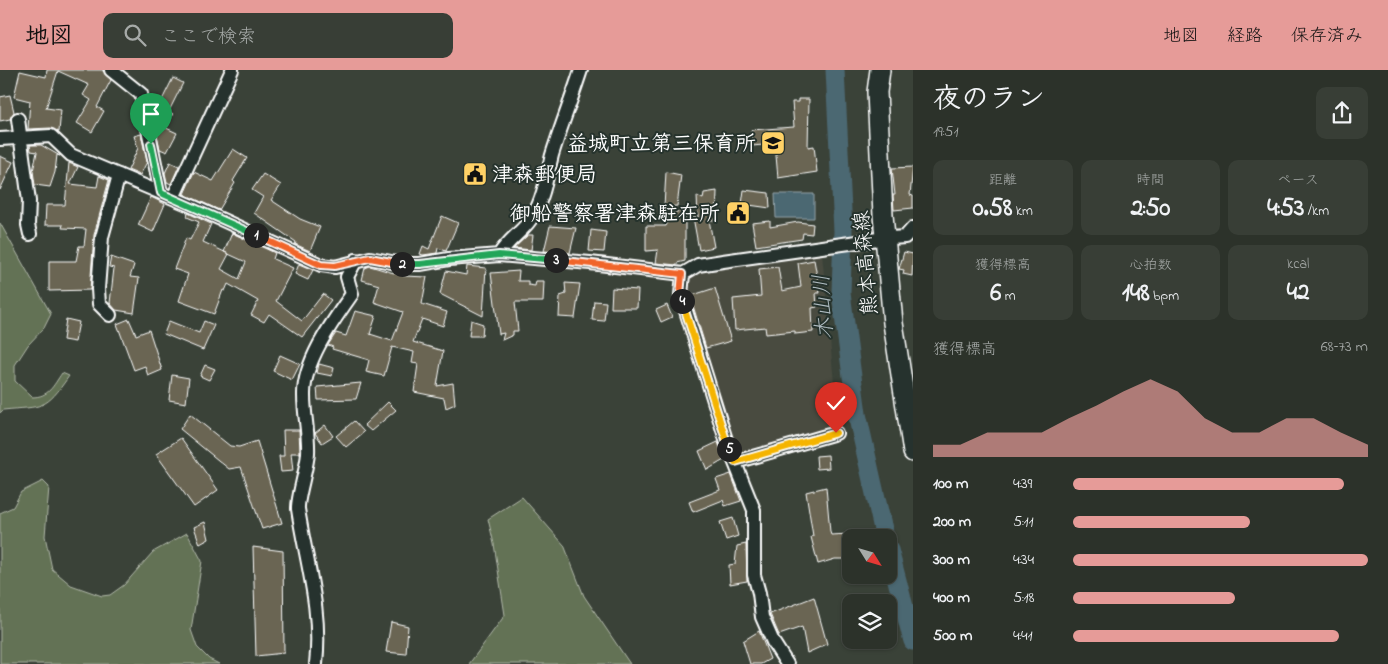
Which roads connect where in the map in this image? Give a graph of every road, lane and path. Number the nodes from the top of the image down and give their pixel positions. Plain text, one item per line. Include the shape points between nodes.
1 (112, 70) edge
2 (232, 70) edge
3 (581, 70) edge
4 (880, 70) edge
5 (18, 119) dead end
6 (22, 138) junction
7 (0, 139) edge
8 (119, 175) junction
9 (167, 195) junction
10 (913, 228) edge
11 (30, 234) dead end
12 (881, 239) junction
13 (499, 255) junction
14 (356, 260) junction
15 (682, 274) junction
16 (110, 315) dead end
17 (908, 390) edge
18 (836, 433) dead end
19 (913, 452) edge
20 (735, 462) junction
21 (316, 664) edge
22 (786, 664) edge

1 - 9 street via 141,94
2 - 9 street
3 - 13 street via 534,214
4 - 12 main road, 熊本高森線 via 877,92
5 - 6 street
6 - 7 street
6 - 8 street via 51,136 71,155
6 - 11 street
8 - 9 street
8 - 16 street via 102,236 98,289 99,304
9 - 14 street via 321,265 332,267
10 - 12 street via 905,237
12 - 15 street via 698,265
12 - 17 main road, 熊本高森線 via 893,323
13 - 14 street via 420,264 370,258
13 - 15 street
14 - 21 street via 347,277 352,294 325,331 303,394 308,453 298,506 316,598
15 - 20 street via 680,295
17 - 19 main road, 熊本高森線
18 - 20 street
20 - 22 street via 754,510 754,575 762,617

